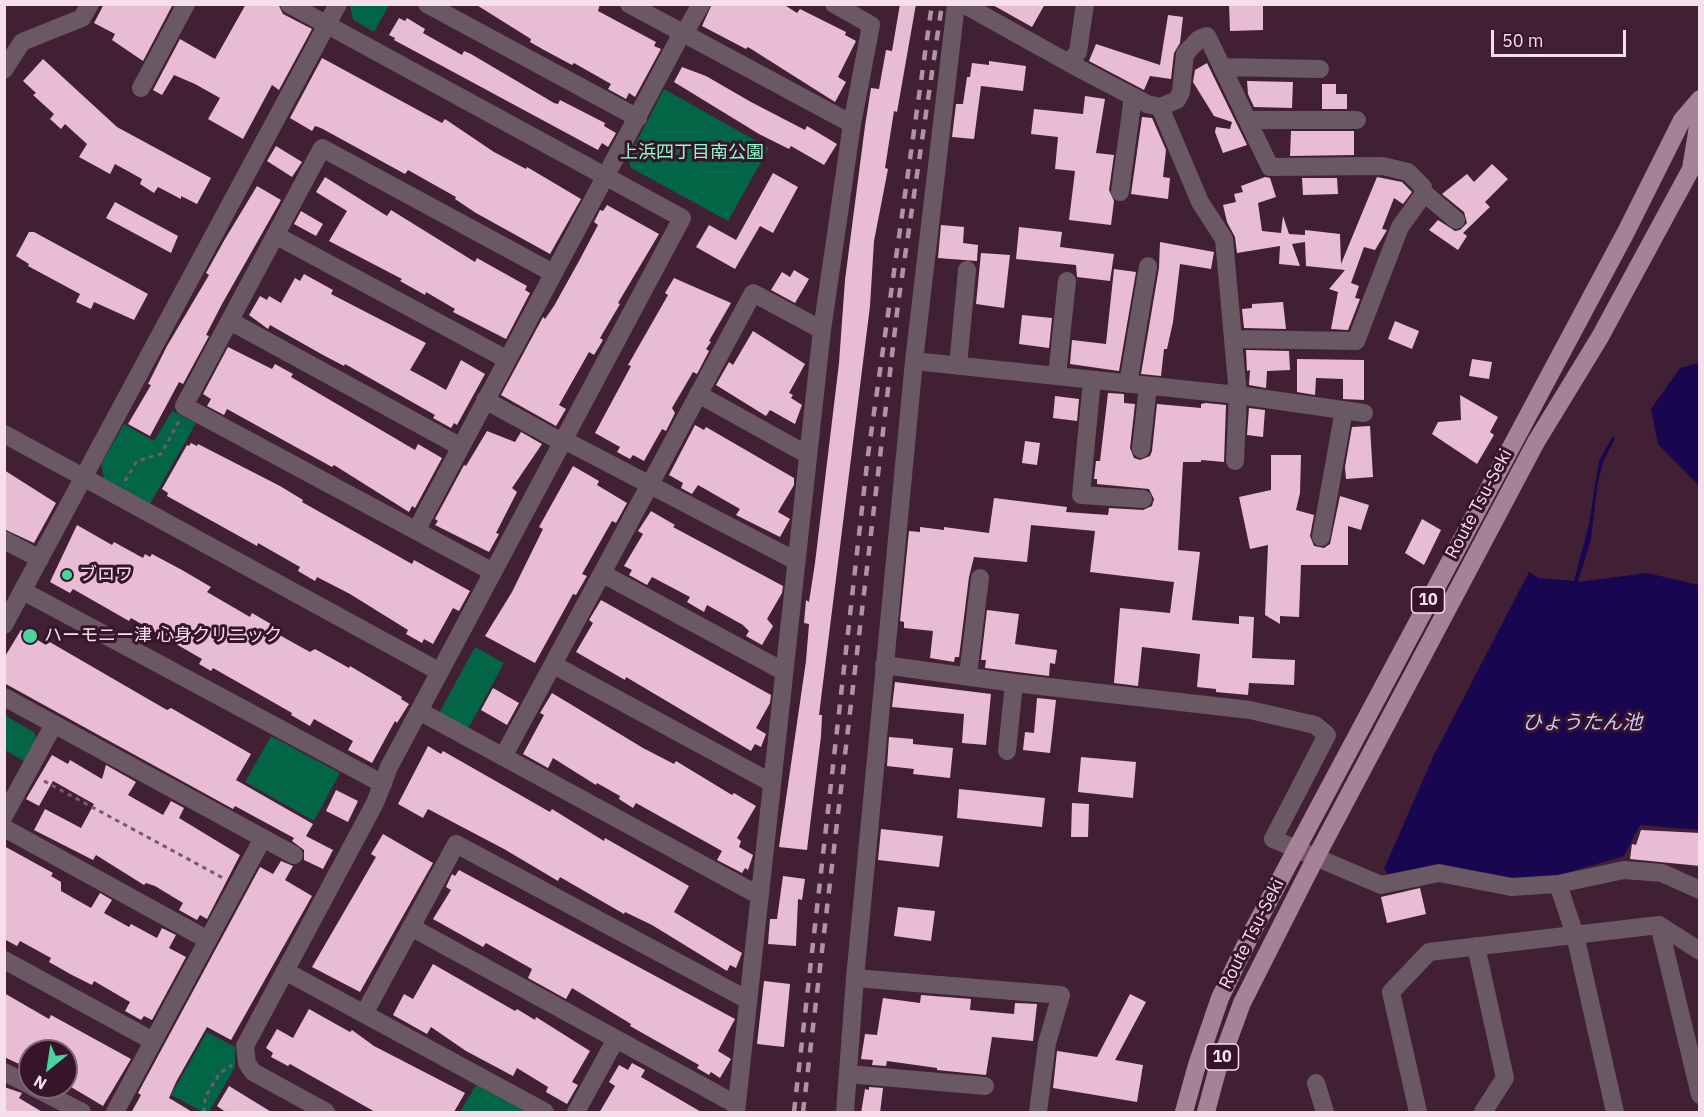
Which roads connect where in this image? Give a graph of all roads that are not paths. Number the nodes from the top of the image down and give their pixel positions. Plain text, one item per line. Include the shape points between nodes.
1 (90, 4) edge
2 (186, 4) edge
3 (289, 4) edge
4 (338, 4) edge
5 (427, 4) edge
6 (629, 4) edge
7 (701, 4) edge
8 (834, 4) edge
9 (956, 4) edge
10 (963, 4) edge
11 (1085, 4) edge
12 (327, 25) junction
13 (683, 34) junction
14 (1069, 63) junction
15 (1223, 68) junction
16 (1320, 69) dead end
17 (4, 70) edge
18 (141, 88) dead end
19 (1133, 97) junction
20 (1700, 99) edge
21 (1160, 107) junction
22 (1700, 114) edge
23 (638, 118) junction
24 (1247, 120) junction
25 (1357, 120) dead end
26 (852, 123) junction
27 (607, 176) junction
28 (1120, 192) dead end
29 (1423, 192) junction
30 (1456, 220) dead end
31 (275, 235) junction
32 (1148, 266) dead end
33 (967, 270) dead end
34 (553, 273) junction
35 (1067, 281) dead end
36 (230, 321) junction
37 (822, 330) junction
38 (1234, 339) junction
39 (507, 359) junction
40 (914, 361) junction
41 (958, 366) junction
42 (1057, 376) junction
43 (1092, 380) junction
44 (1128, 384) junction
45 (1148, 386) junction
46 (698, 394) junction
47 (1238, 395) junction
48 (485, 400) junction
49 (1344, 410) junction
50 (1364, 413) dead end
51 (4, 434) edge
52 (563, 441) junction
53 (461, 447) junction
54 (1141, 449) dead end
55 (808, 455) junction
56 (1235, 461) dead end
57 (85, 479) junction
58 (650, 484) junction
59 (1143, 499) dead end
60 (416, 531) junction
61 (1321, 537) dead end
62 (4, 540) edge
63 (40, 559) junction
64 (796, 561) junction
65 (493, 572) junction
66 (603, 574) junction
67 (980, 578) dead end
68 (23, 591) junction
69 (4, 625) edge
70 (554, 665) junction
71 (884, 665) junction
72 (440, 672) junction
73 (783, 672) junction
74 (968, 675) junction
75 (1014, 683) junction
76 (4, 697) edge
77 (420, 711) junction
78 (54, 724) junction
79 (1007, 751) dead end
80 (503, 757) junction
81 (772, 783) junction
82 (383, 784) junction
83 (4, 816) edge
84 (4, 828) edge
85 (263, 838) junction
86 (1296, 849) junction
87 (294, 855) dead end
88 (1316, 857) junction
89 (1558, 884) junction
90 (1700, 890) edge
91 (760, 896) junction
92 (1659, 925) junction
93 (411, 927) junction
94 (1575, 935) junction
95 (208, 940) junction
96 (1476, 946) junction
97 (1700, 951) edge
98 (4, 960) edge
99 (285, 971) junction
100 (855, 978) junction
101 (748, 1000) junction
102 (364, 1014) junction
103 (616, 1039) junction
104 (153, 1041) junction
105 (4, 1072) edge
106 (848, 1074) junction
107 (18, 1079) edge
108 (1316, 1083) dead end
109 (986, 1086) dead end
110 (1700, 1095) edge
111 (56, 1099) edge
112 (736, 1109) edge
113 (82, 1113) edge
114 (115, 1113) edge
115 (326, 1113) edge
116 (545, 1113) edge
117 (576, 1113) edge
118 (845, 1113) edge
119 (1038, 1113) edge
120 (1184, 1113) edge
121 (1206, 1113) edge
122 (1325, 1113) edge
123 (1418, 1113) edge
124 (1483, 1113) edge
125 (1615, 1113) edge

1 - 17 street via 82,18 22,42
2 - 18 street
3 - 12 street
4 - 12 street
5 - 23 street
6 - 13 street
7 - 13 street
8 - 26 street via 871,25
9 - 40 street
10 - 14 street
11 - 14 street via 1078,52
12 - 27 street
12 - 57 street
13 - 23 street
13 - 26 street
14 - 19 street
15 - 16 street
15 - 21 street via 1207,36 1199,39 1185,54 1178,100
15 - 24 street
19 - 21 street
19 - 28 street
20 - 86 main road, Route Tsu-Seki / 10 via 1682,120
21 - 38 street via 1200,202 1224,239
22 - 88 main road, Route Tsu-Seki / 10 via 1691,169 1600,337 1536,442
23 - 27 street
24 - 25 street
24 - 29 street via 1270,167 1383,166 1408,172
26 - 37 street
27 - 34 street
27 - 52 street via 682,218
29 - 30 street
29 - 38 street via 1400,227 1356,340
31 - 34 street via 322,148
31 - 36 street
31 - 39 street
32 - 44 street
33 - 41 street
34 - 39 street
35 - 42 street
36 - 53 street
36 - 60 street via 184,406
37 - 46 street via 753,293
37 - 55 street
38 - 47 street
39 - 48 street
40 - 41 street
40 - 71 street
41 - 42 street
42 - 43 street
43 - 44 street
43 - 59 street via 1081,495
44 - 45 street
45 - 47 street
45 - 54 street
46 - 55 street
46 - 58 street
47 - 49 street
47 - 56 street
48 - 52 street
48 - 53 street
49 - 50 street
49 - 61 street
51 - 57 street
52 - 58 street
52 - 65 street
53 - 60 street
55 - 64 street
57 - 63 street
57 - 72 street
58 - 64 street
58 - 66 street
60 - 65 street
62 - 63 street
63 - 68 street
64 - 73 street
65 - 72 street
66 - 70 street
66 - 73 street
67 - 74 street
68 - 69 street
68 - 82 street
70 - 80 street
70 - 81 street
71 - 74 street
71 - 100 street
72 - 77 street
73 - 81 street
74 - 75 street
75 - 79 street
75 - 86 street via 1250,710 1315,725 1327,735 1273,839
76 - 78 street
77 - 80 street
77 - 82 street
78 - 83 street
78 - 85 street
80 - 91 street
81 - 91 street
82 - 99 street
84 - 95 street
85 - 87 street
85 - 95 street
86 - 88 street
86 - 120 main road, Route Tsu-Seki / 10 via 1220,998
88 - 89 street via 1381,885 1439,873 1511,887
88 - 121 main road, Route Tsu-Seki / 10 via 1242,1003
89 - 90 street via 1624,870 1662,873
89 - 94 street
91 - 101 street
92 - 94 street
92 - 97 street
92 - 110 street
93 - 101 street via 456,844
93 - 102 street
93 - 103 street
94 - 96 street
94 - 125 street
95 - 104 street
96 - 123 street via 1429,952 1391,992
96 - 124 street via 1505,1078
98 - 104 street
99 - 102 street
99 - 115 street via 245,1046 246,1061 253,1072
100 - 106 street
100 - 119 street via 1061,995 1047,1043
101 - 112 street
102 - 116 street
103 - 112 street
103 - 117 street
104 - 114 street
105 - 107 street
106 - 109 street
106 - 118 street
108 - 122 street
111 - 113 street

